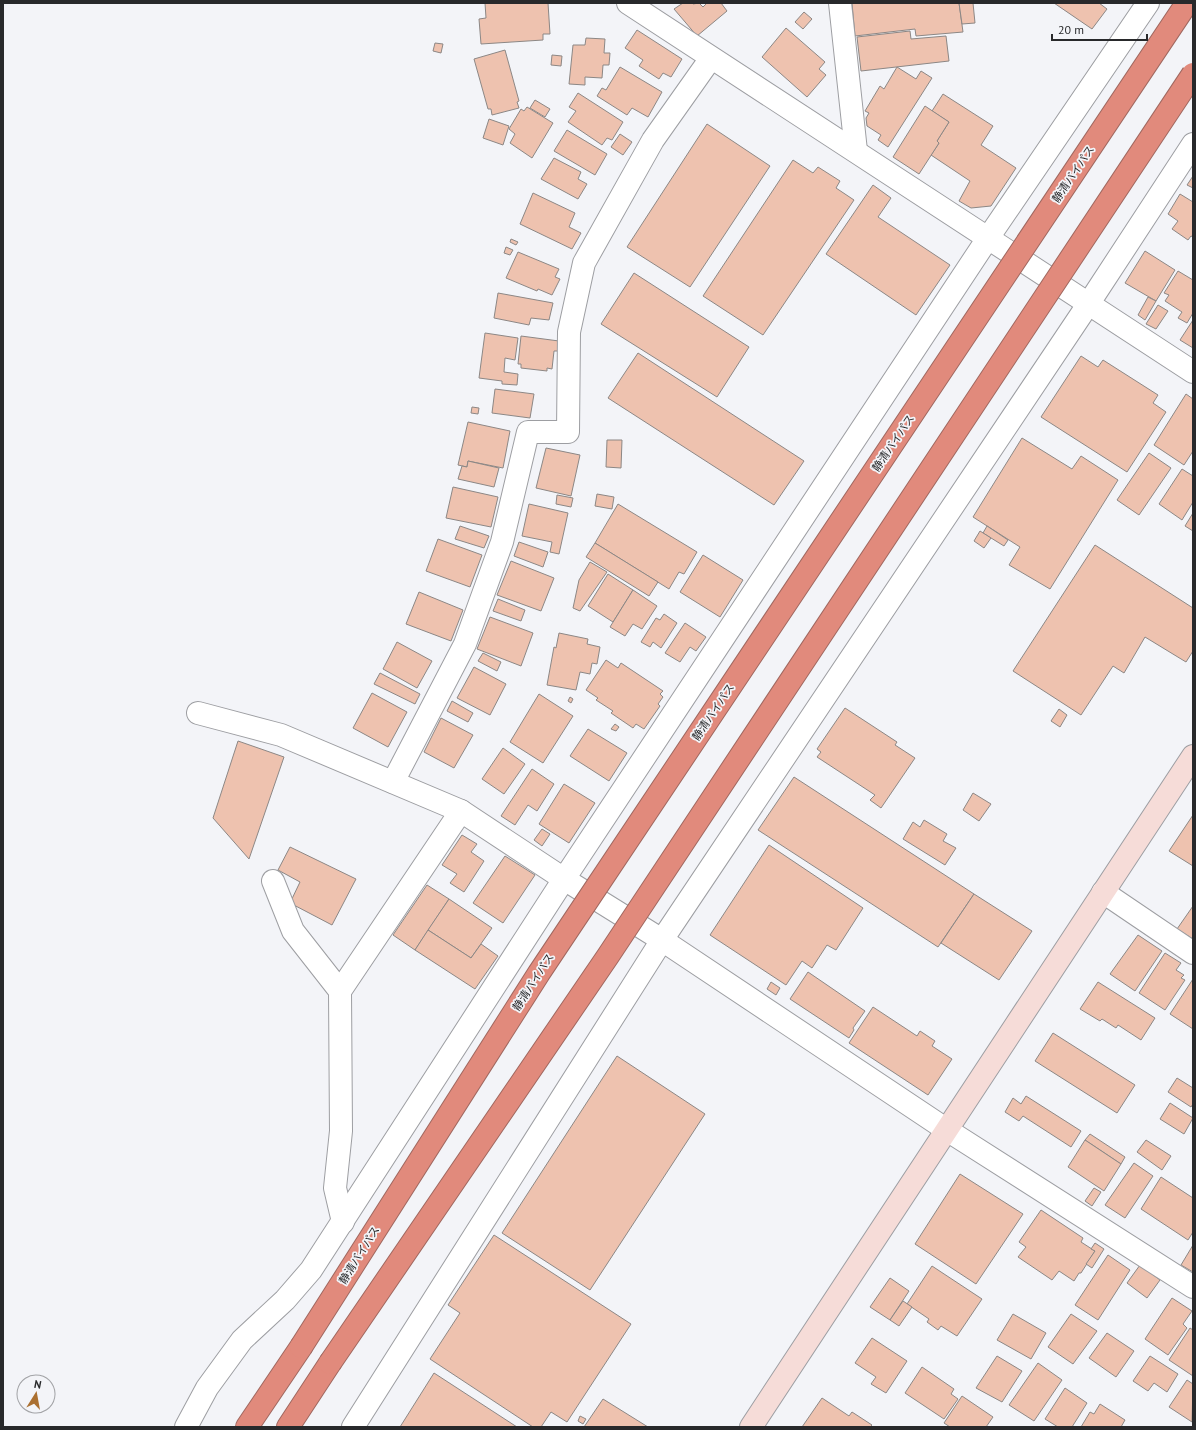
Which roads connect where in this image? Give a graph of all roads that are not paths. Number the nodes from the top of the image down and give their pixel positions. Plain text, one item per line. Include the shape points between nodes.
1 (628, 3) edge
2 (840, 3) edge
3 (1148, 3) edge
4 (1187, 3) edge
5 (710, 58) junction
6 (1193, 74) edge
7 (1193, 144) edge
8 (856, 151) junction
9 (988, 238) junction
10 (1089, 303) junction
11 (1193, 372) edge
12 (198, 713) dead end
13 (1193, 756) edge
14 (393, 782) junction
15 (461, 811) junction
16 (564, 879) junction
17 (273, 881) dead end
18 (1103, 892) junction
19 (662, 940) junction
20 (1193, 953) edge
21 (340, 990) junction
22 (947, 1130) junction
23 (343, 1222) junction
24 (1193, 1287) edge
25 (330, 1363) junction
26 (186, 1427) edge
27 (247, 1427) edge
28 (288, 1427) edge
29 (293, 1427) edge
30 (353, 1427) edge
31 (751, 1427) edge

1 - 5 street
2 - 8 street
3 - 9 street
4 - 27 highway, 静清バイパス, bridge via 539,973 301,1347
5 - 8 street
5 - 14 street via 653,140 584,263 569,332 568,432 528,432 502,542 464,644
6 - 25 highway, bridge via 608,956
7 - 10 street
8 - 9 street
9 - 10 street
9 - 16 street
10 - 11 street
10 - 19 street
12 - 14 street via 281,735
13 - 18 street
14 - 15 street
15 - 16 street
15 - 21 street
16 - 19 street
16 - 23 street
17 - 21 street via 293,931
18 - 20 street
18 - 22 street
19 - 22 street
19 - 30 street
21 - 23 street via 341,1131 334,1188
22 - 24 street
22 - 31 street
23 - 26 street via 311,1270 285,1300 242,1340 207,1388
25 - 28 highway
25 - 29 highway

